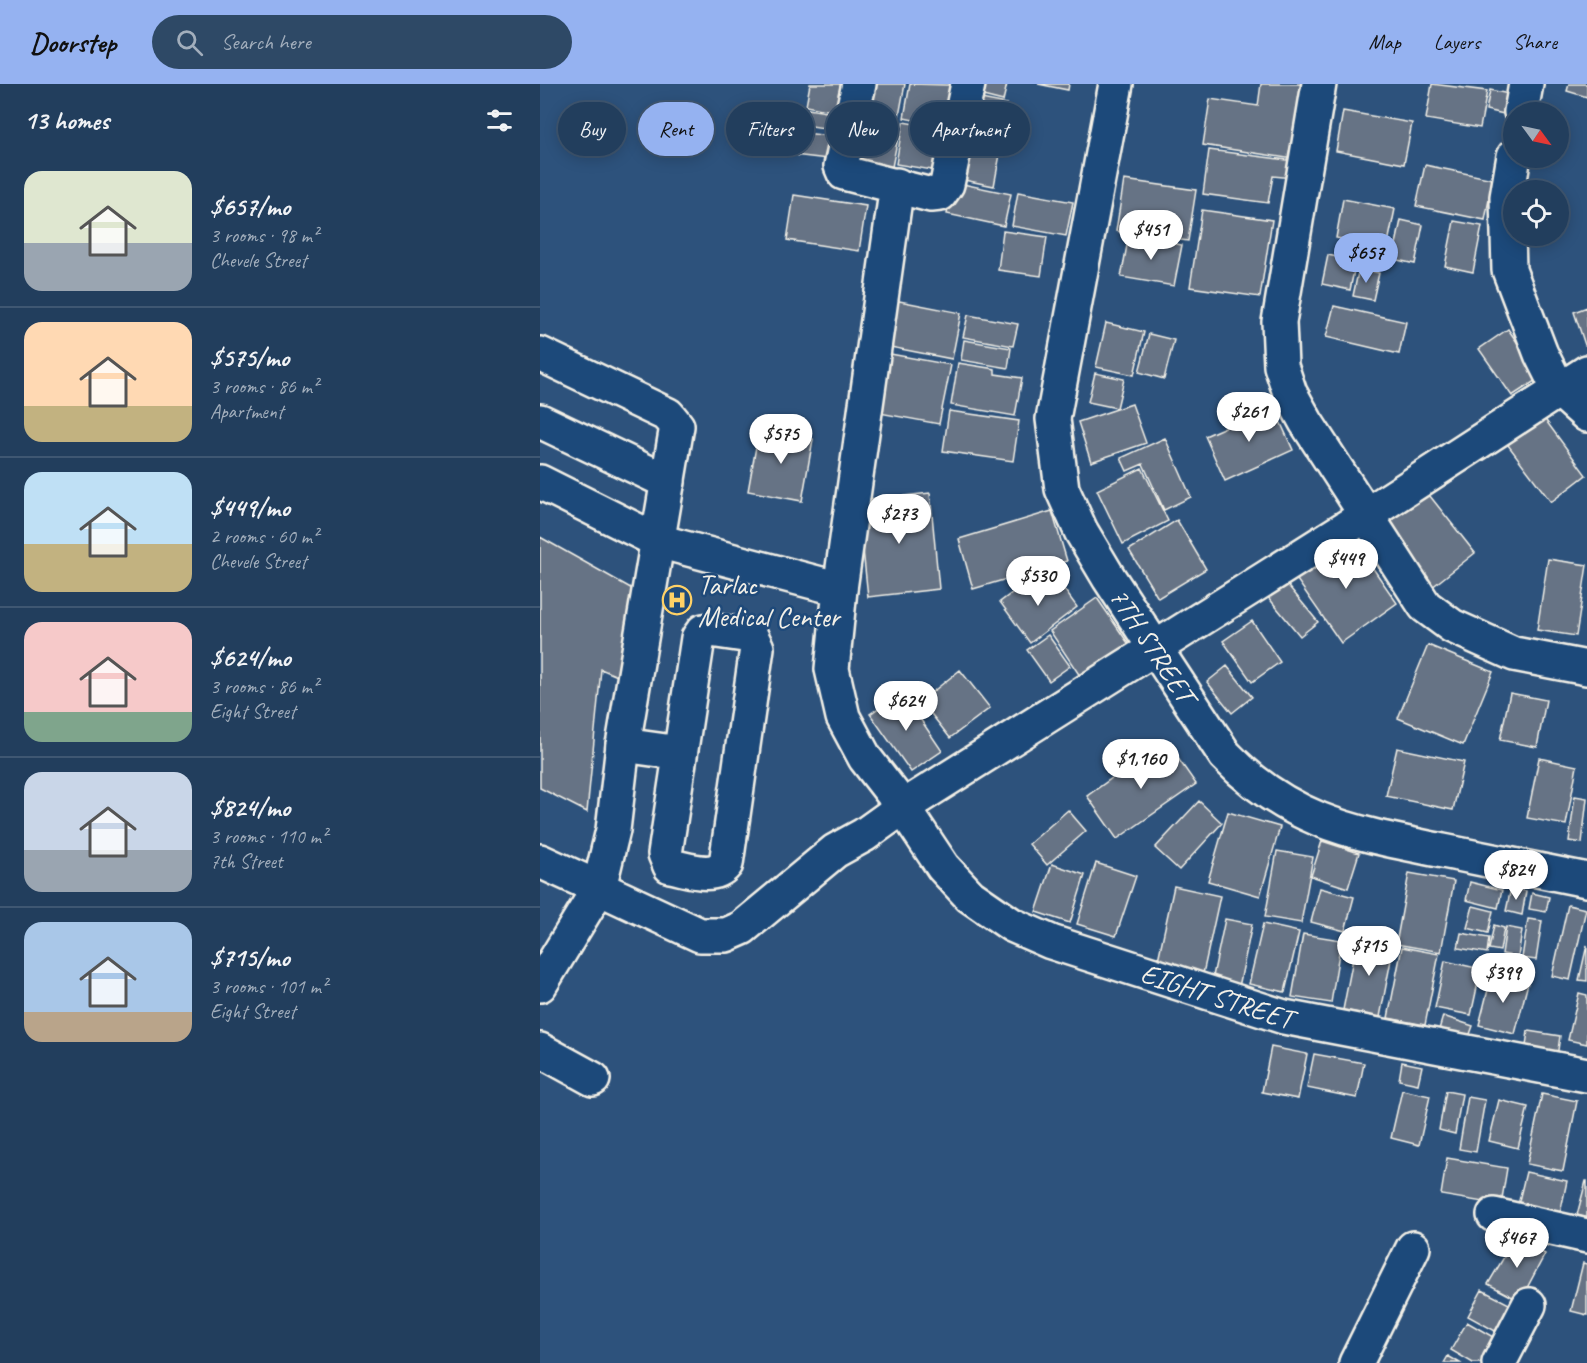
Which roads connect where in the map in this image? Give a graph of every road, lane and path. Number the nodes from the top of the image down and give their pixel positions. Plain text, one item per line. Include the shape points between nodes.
1 (859, 84) edge
2 (969, 84) edge
3 (1116, 84) edge
4 (1319, 84) edge
5 (1526, 84) edge
6 (1523, 102) edge
7 (1512, 168) edge
8 (897, 185) junction
9 (540, 354) edge
10 (1587, 372) edge
11 (1559, 390) junction
12 (1587, 415) edge
13 (540, 421) edge
14 (540, 482) edge
15 (668, 482) junction
16 (1366, 515) junction
17 (658, 541) junction
18 (840, 589) junction
19 (1155, 647) junction
20 (1587, 668) edge
21 (623, 745) junction
22 (680, 753) junction
23 (903, 807) junction
24 (540, 861) edge
25 (1587, 880) edge
26 (599, 888) junction
27 (540, 985) edge
28 (540, 1050) edge
29 (1587, 1075) edge
30 (593, 1079) dead end
31 (1494, 1215) dead end
32 (1587, 1236) edge
33 (1413, 1248) dead end
34 (1529, 1305) dead end
35 (1356, 1363) edge
36 (1499, 1363) edge

1 - 8 street via 841,166 844,173 857,179
2 - 8 street via 947,184 940,194
3 - 19 street, 7TH STREET via 1053,419 1062,489 1081,531
4 - 16 street via 1279,322 1281,366 1306,422
5 - 6 street
7 - 11 street via 1506,197 1509,270
8 - 18 street, EIGHT STREET
9 - 15 street via 668,415 677,426
10 - 11 street
11 - 12 street
11 - 16 street
13 - 15 street
14 - 17 street
15 - 17 street
16 - 19 street
16 - 20 street via 1425,606 1452,626 1514,654
17 - 18 street
17 - 21 street
18 - 23 street, EIGHT STREET via 832,669 843,717 866,758
19 - 23 street
19 - 25 street, 7TH STREET via 1225,755 1274,798 1317,820 1361,834
21 - 22 street
21 - 26 street via 613,830
22 - 22 street via 665,854 670,866 712,873 726,864 757,648 751,636 710,630 703,631 698,638
23 - 26 street via 835,851 742,928 726,935 700,935
23 - 29 street, EIGHT STREET via 943,867 970,896 1012,925 1052,942 1284,1017
24 - 26 street
26 - 27 street
28 - 30 street
31 - 32 street
33 - 35 street
34 - 36 street

